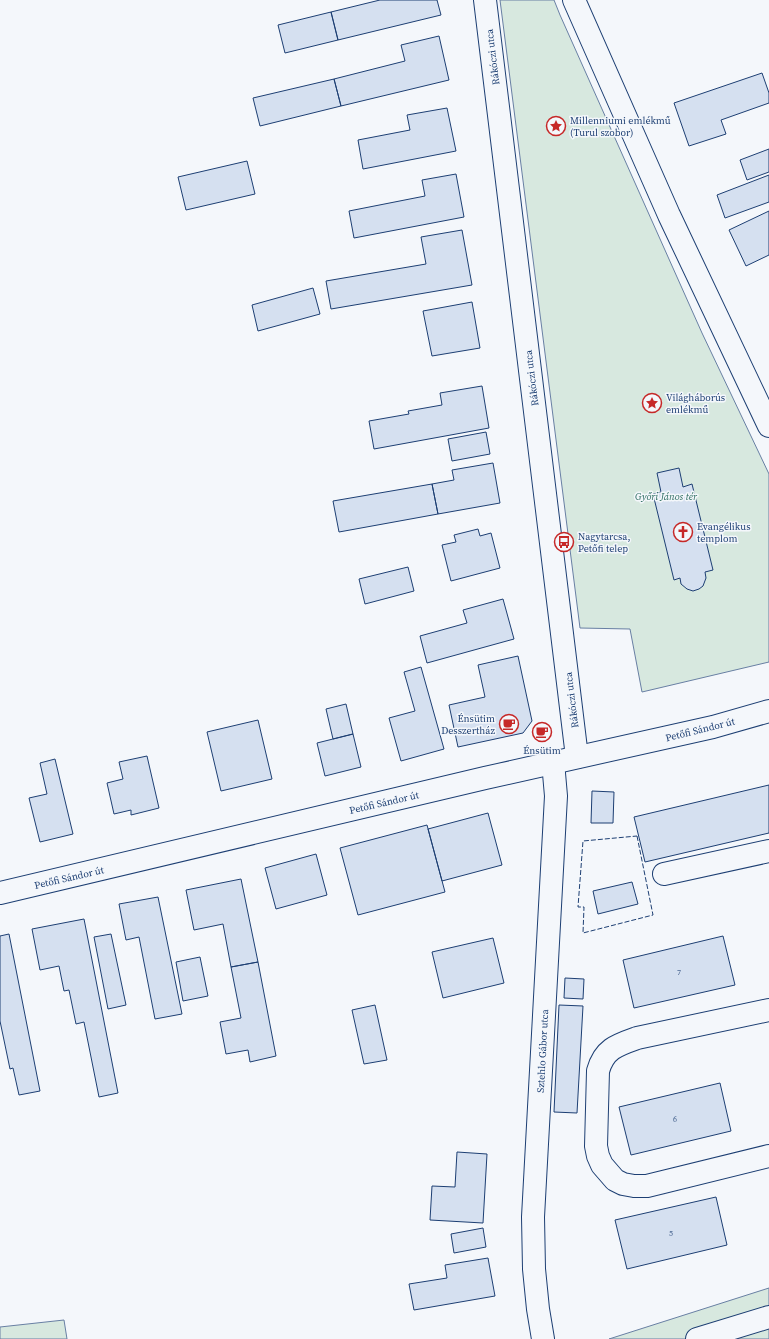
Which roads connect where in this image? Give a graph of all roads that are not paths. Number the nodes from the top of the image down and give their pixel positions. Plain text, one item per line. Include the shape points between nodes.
1 (485, 0) edge
2 (574, 0) edge
3 (769, 426) edge
4 (769, 711) edge
5 (577, 757) junction
6 (554, 762) junction
7 (769, 851) edge
8 (664, 874) dead end
9 (0, 893) edge
10 (769, 1010) edge
11 (769, 1156) edge
12 (769, 1317) edge
13 (543, 1339) edge
14 (697, 1339) edge

1 - 5 street, Rákóczi utca
2 - 3 street via 669,215
4 - 5 street, Petőfi Sándor út via 712,727
5 - 6 street, Petőfi Sándor út
6 - 9 street, Petőfi Sándor út
6 - 13 street, Sztehlo Gábor utca via 556,796 532,1217 534,1269
7 - 8 street
10 - 11 street via 637,1038 613,1048 600,1062 598,1071 596,1146 602,1165 609,1174 623,1184 634,1186 647,1186
12 - 14 street

